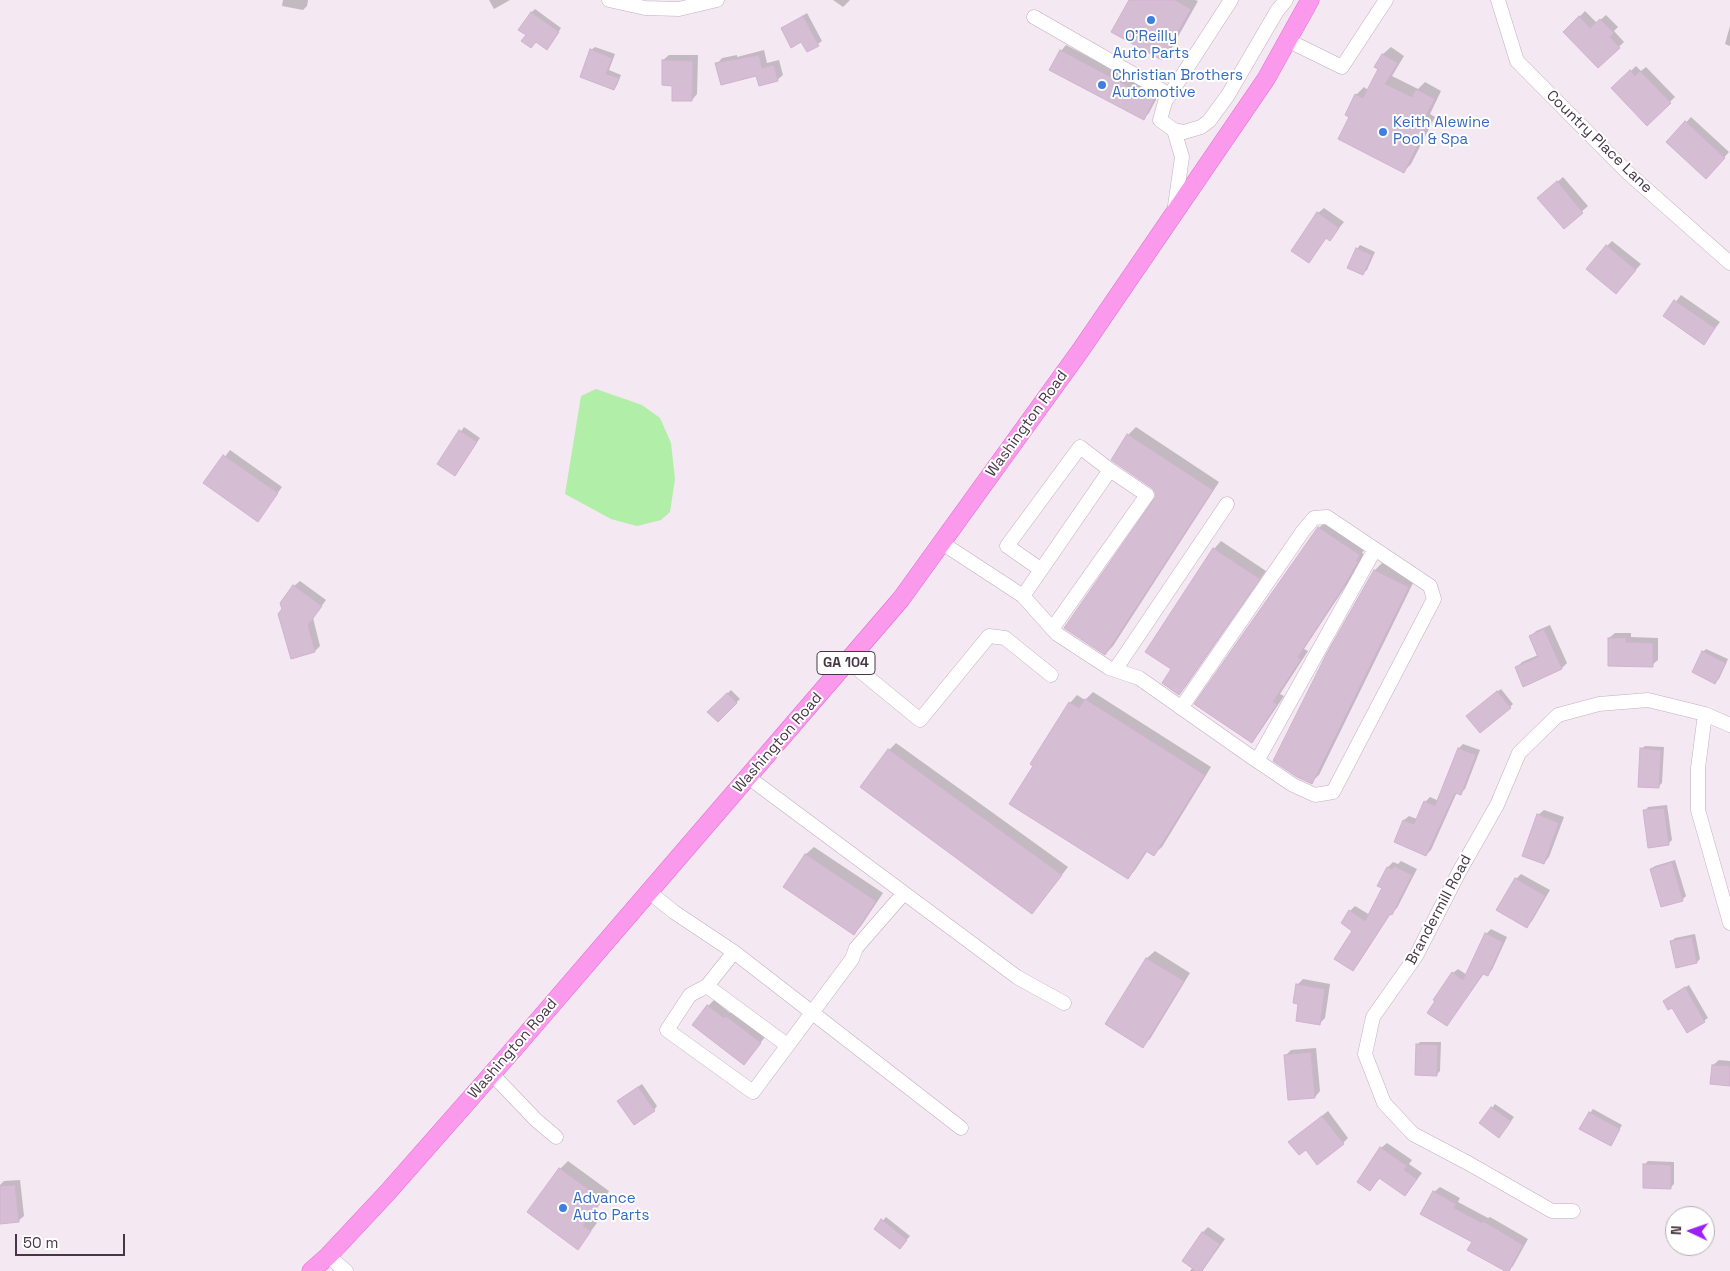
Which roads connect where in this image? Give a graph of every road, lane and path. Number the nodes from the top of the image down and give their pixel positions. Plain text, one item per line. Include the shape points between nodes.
1 (609, 0) edge
2 (718, 0) edge
3 (1231, 0) edge
4 (1286, 0) edge
5 (1310, 0) edge
6 (1386, 0) edge
7 (1498, 0) edge
8 (1034, 17) dead end
9 (1287, 40) junction
10 (1170, 95) junction
11 (1174, 130) junction
12 (1174, 214) junction
13 (1730, 263) edge
14 (1110, 470) junction
15 (1227, 504) dead end
16 (942, 542) junction
17 (1375, 549) junction
18 (1040, 570) junction
19 (1023, 596) junction
20 (1052, 629) junction
21 (848, 661) junction
22 (1115, 670) junction
23 (1051, 675) dead end
24 (1181, 708) junction
25 (1705, 714) junction
26 (1730, 725) edge
27 (1257, 761) junction
28 (748, 777) junction
29 (649, 892) junction
30 (904, 893) junction
31 (1730, 923) edge
32 (734, 952) junction
33 (707, 986) junction
34 (1064, 1003) dead end
35 (812, 1012) junction
36 (787, 1045) junction
37 (492, 1074) junction
38 (961, 1128) dead end
39 (556, 1137) dead end
40 (1573, 1211) dead end
41 (328, 1256) junction
42 (311, 1271) edge
43 (346, 1271) edge

1 - 2 street via 644,8 678,10
3 - 10 street
4 - 11 street via 1209,121 1184,132
5 - 9 main road, Washington Road / GA 104
6 - 9 street via 1342,67
7 - 13 street, Country Place Lane via 1517,61 1627,172
8 - 10 street
9 - 12 main road, Washington Road / GA 104 via 1266,78
10 - 11 street via 1160,120
11 - 12 street via 1182,157
12 - 16 main road, Washington Road / GA 104
14 - 18 street
14 - 18 street via 1080,448 1007,546
14 - 20 street via 1147,495
15 - 22 street
16 - 19 street
16 - 21 main road, Washington Road / GA 104 via 901,599
17 - 24 street via 1327,517 1314,518
17 - 27 street
17 - 27 street via 1430,586 1434,599 1333,792 1315,795
18 - 19 street
19 - 20 street
20 - 22 street
21 - 23 street via 920,720 989,636 1005,638
21 - 28 main road, Washington Road / GA 104
22 - 24 street via 1139,678
24 - 27 street
25 - 26 street, Brandermill Road
25 - 31 street via 1698,768 1698,810
25 - 40 street, Brandermill Road via 1648,700 1598,704 1558,715 1519,754 1497,805 1416,956 1373,1017 1365,1054 1384,1103 1414,1134 1552,1211
28 - 29 main road, Washington Road / GA 104
28 - 30 street
29 - 32 street
29 - 37 main road, Washington Road / GA 104
30 - 34 street via 1017,977
30 - 35 street via 856,948
32 - 33 street
32 - 35 street
33 - 36 street
33 - 36 street via 690,995 667,1030 753,1092
35 - 36 street
35 - 38 street
37 - 39 street
37 - 41 main road, Washington Road / GA 104
41 - 42 main road, Washington Road / GA 104
41 - 43 street

